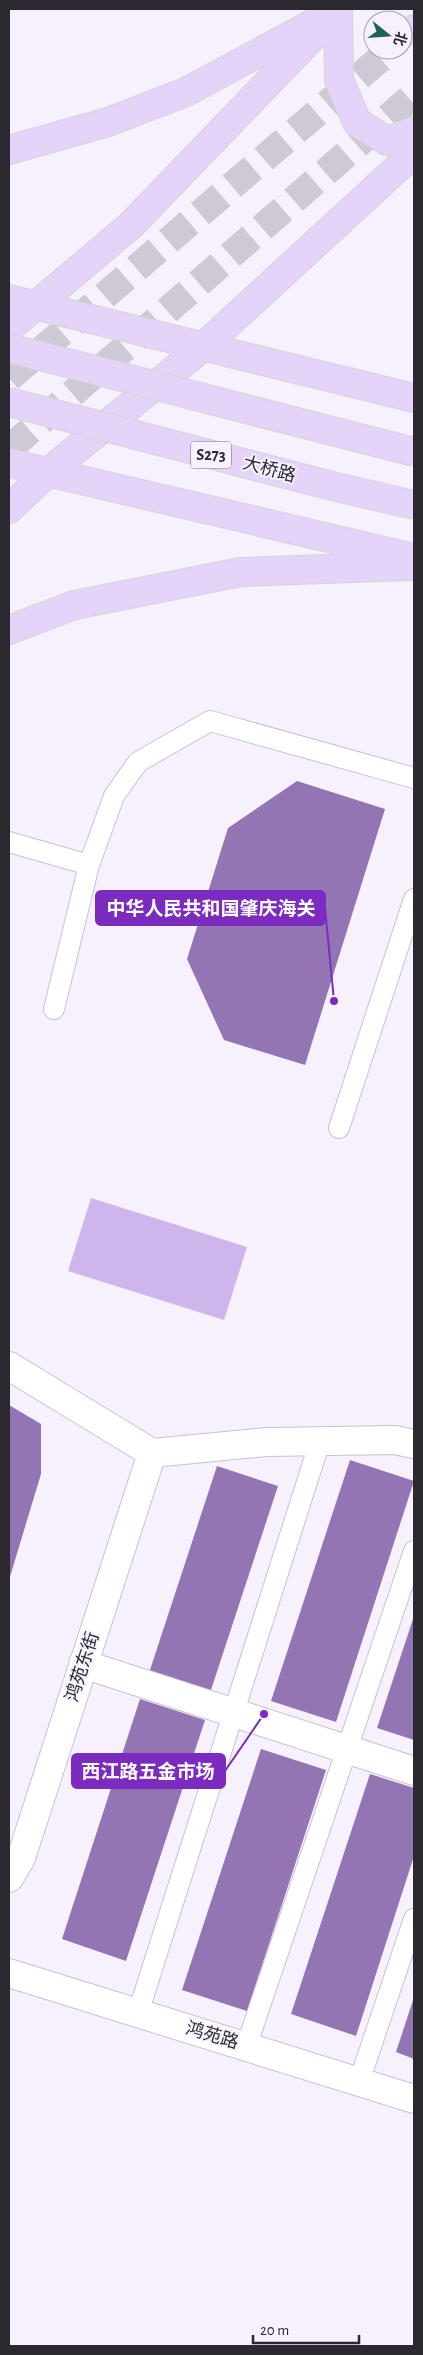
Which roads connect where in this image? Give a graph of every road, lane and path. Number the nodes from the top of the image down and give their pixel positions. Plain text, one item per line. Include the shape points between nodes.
1 (338, 9) edge
2 (414, 131) edge
3 (9, 150) edge
4 (414, 153) edge
5 (9, 299) edge
6 (36, 306) junction
7 (9, 328) edge
8 (204, 346) junction
9 (9, 348) edge
10 (414, 398) edge
11 (9, 402) edge
12 (414, 452) edge
13 (9, 463) edge
14 (48, 472) junction
15 (414, 505) edge
16 (9, 509) edge
17 (414, 558) edge
18 (414, 566) edge
19 (9, 630) edge
20 (414, 778) edge
21 (9, 842) edge
22 (89, 865) junction
23 (414, 899) edge
24 (54, 1009) dead end
25 (339, 1128) dead end
26 (9, 1366) edge
27 (320, 1441) junction
28 (414, 1444) edge
29 (152, 1454) junction
30 (414, 1551) edge
31 (83, 1664) junction
32 (234, 1713) junction
33 (347, 1749) junction
34 (414, 1771) edge
35 (9, 1878) edge
36 (414, 1920) edge
37 (9, 1973) edge
38 (138, 2013) junction
39 (246, 2047) junction
40 (359, 2082) junction
41 (414, 2100) edge

1 - 2 main road via 339,80 357,122 387,141
1 - 3 main road via 186,92 108,122
1 - 6 main road via 130,226
4 - 8 main road
5 - 6 main road
6 - 7 main road
6 - 8 main road
8 - 10 main road
8 - 14 main road
9 - 12 main road, bridge
11 - 15 main road, 大桥路 / S273, bridge
13 - 14 main road
14 - 16 main road
14 - 17 main road
18 - 19 main road via 241,572 74,605
20 - 22 lane via 210,722 138,762 114,796
21 - 22 lane
22 - 24 lane
23 - 25 lane
26 - 29 street
27 - 28 street via 395,1440
27 - 29 street via 268,1442
27 - 32 lane
29 - 31 street, 鸿苑东街
30 - 33 lane
31 - 32 street
31 - 35 street, 鸿苑东街 via 20,1858
32 - 33 street
32 - 38 lane
33 - 34 street
33 - 39 lane
36 - 40 lane
37 - 38 street, 鸿苑路
38 - 39 street, 鸿苑路
39 - 40 street, 鸿苑路
40 - 41 street, 鸿苑路

